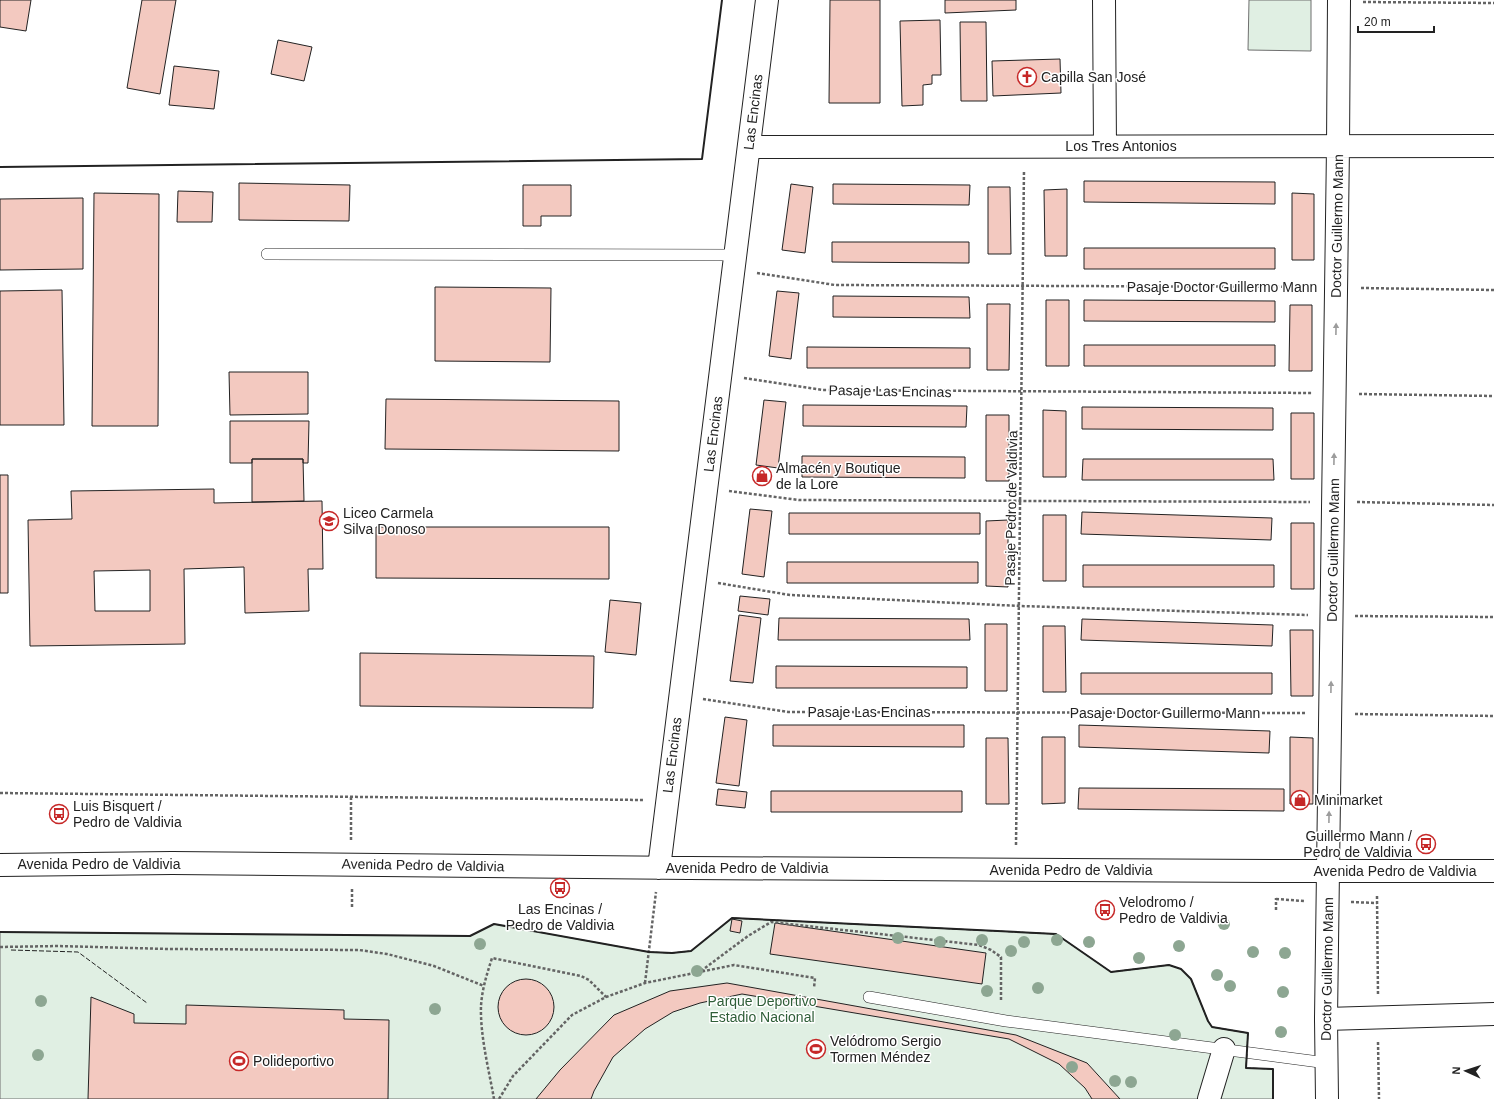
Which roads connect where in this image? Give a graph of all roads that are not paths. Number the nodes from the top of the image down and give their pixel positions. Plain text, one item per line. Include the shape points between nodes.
1 (767, 0) edge
2 (1104, 0) edge
3 (1339, 0) edge
4 (1105, 146) junction
5 (1494, 146) edge
6 (749, 147) junction
7 (1338, 147) junction
8 (267, 254) dead end
9 (735, 255) junction
10 (0, 864) edge
11 (659, 868) junction
12 (1328, 870) junction
13 (1494, 871) edge
14 (869, 997) dead end
15 (1494, 1014) edge
16 (1326, 1019) junction
17 (1224, 1049) junction
18 (1327, 1063) junction
19 (1209, 1099) edge
20 (1327, 1099) edge

1 - 6 street, Las Encinas
2 - 4 street
3 - 7 street, Doctor Guillermo Mann
4 - 6 street, Los Tres Antonios
4 - 7 street, Los Tres Antonios
5 - 7 street, Los Tres Antonios
6 - 9 street, Las Encinas
12 -> 7 street, Doctor Guillermo Mann via 1325,393 1336,287
8 - 9 lane
9 - 11 street, Las Encinas
10 - 11 street, Avenida Pedro de Valdivia via 172,863
11 - 12 street, Avenida Pedro de Valdivia
12 - 13 street, Avenida Pedro de Valdivia
12 - 16 street, Doctor Guillermo Mann
14 - 17 lane via 1006,1021
15 - 16 street
16 - 18 street, Doctor Guillermo Mann
17 - 18 lane
17 - 19 street
18 - 20 street, Doctor Guillermo Mann

